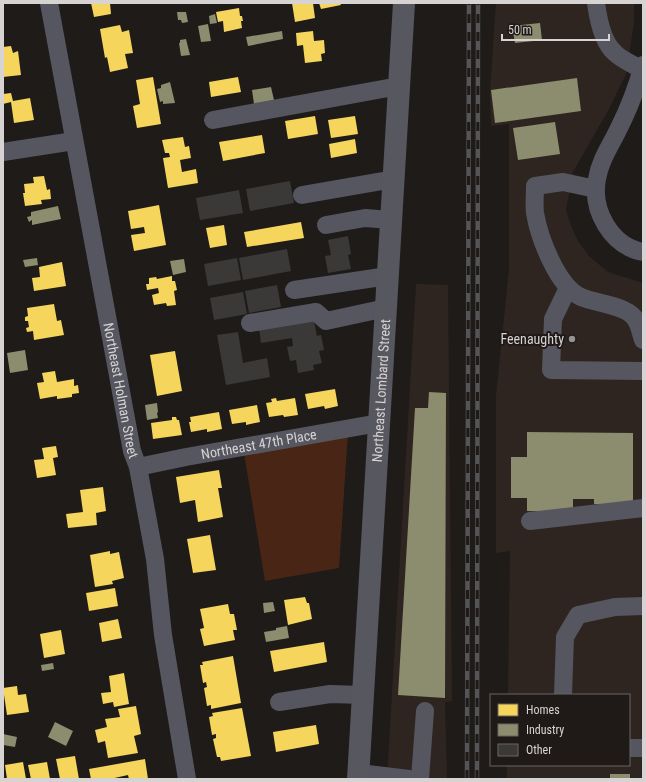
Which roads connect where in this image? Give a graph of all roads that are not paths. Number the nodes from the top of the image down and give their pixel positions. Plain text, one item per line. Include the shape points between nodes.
1 (49, 3) edge
2 (404, 3) edge
3 (596, 3) edge
4 (642, 67) edge
5 (399, 86) junction
6 (213, 120) dead end
7 (74, 141) junction
8 (3, 152) edge
9 (394, 179) junction
10 (596, 189) junction
11 (302, 195) dead end
12 (391, 220) junction
13 (326, 225) dead end
14 (643, 252) edge
15 (388, 276) junction
16 (568, 288) junction
17 (294, 290) dead end
18 (386, 308) junction
19 (250, 324) dead end
20 (643, 340) edge
21 (643, 371) edge
22 (379, 423) junction
23 (138, 467) junction
24 (643, 508) edge
25 (530, 520) dead end
26 (643, 606) edge
27 (563, 694) edge
28 (363, 695) junction
29 (279, 702) dead end
30 (425, 711) dead end
31 (630, 748) edge
32 (643, 748) edge
33 (358, 776) edge
34 (188, 779) edge
35 (409, 779) edge
36 (420, 779) edge

1 - 7 street, Northeast Holman Street
2 - 5 main road, Northeast Lombard Street
3 - 4 street via 598,20 614,53
4 - 10 street via 630,105 600,166
5 - 6 street
5 - 9 main road, Northeast Lombard Street
7 - 8 street
7 - 23 street, Northeast Holman Street via 132,451
9 - 11 street
9 - 12 main road, Northeast Lombard Street
10 - 14 street via 598,207 606,226 630,248
10 - 16 street via 563,182 535,186 535,213 544,245 557,274
12 - 13 street via 365,218
12 - 15 main road, Northeast Lombard Street
15 - 17 street
15 - 18 main road, Northeast Lombard Street
16 - 20 street via 580,296 631,314 637,322
16 - 21 street via 553,319 551,370
18 - 19 street via 326,320 316,312
18 - 22 main road, Northeast Lombard Street
22 - 23 street, Northeast 47th Place
22 - 28 main road, Northeast Lombard Street
23 - 34 street, Northeast Holman Street
24 - 25 street
26 - 27 street via 615,607 578,615 565,637
28 - 29 street via 330,694
28 - 33 main road, Northeast Lombard Street
30 - 36 street
31 - 32 street
33 - 35 street

